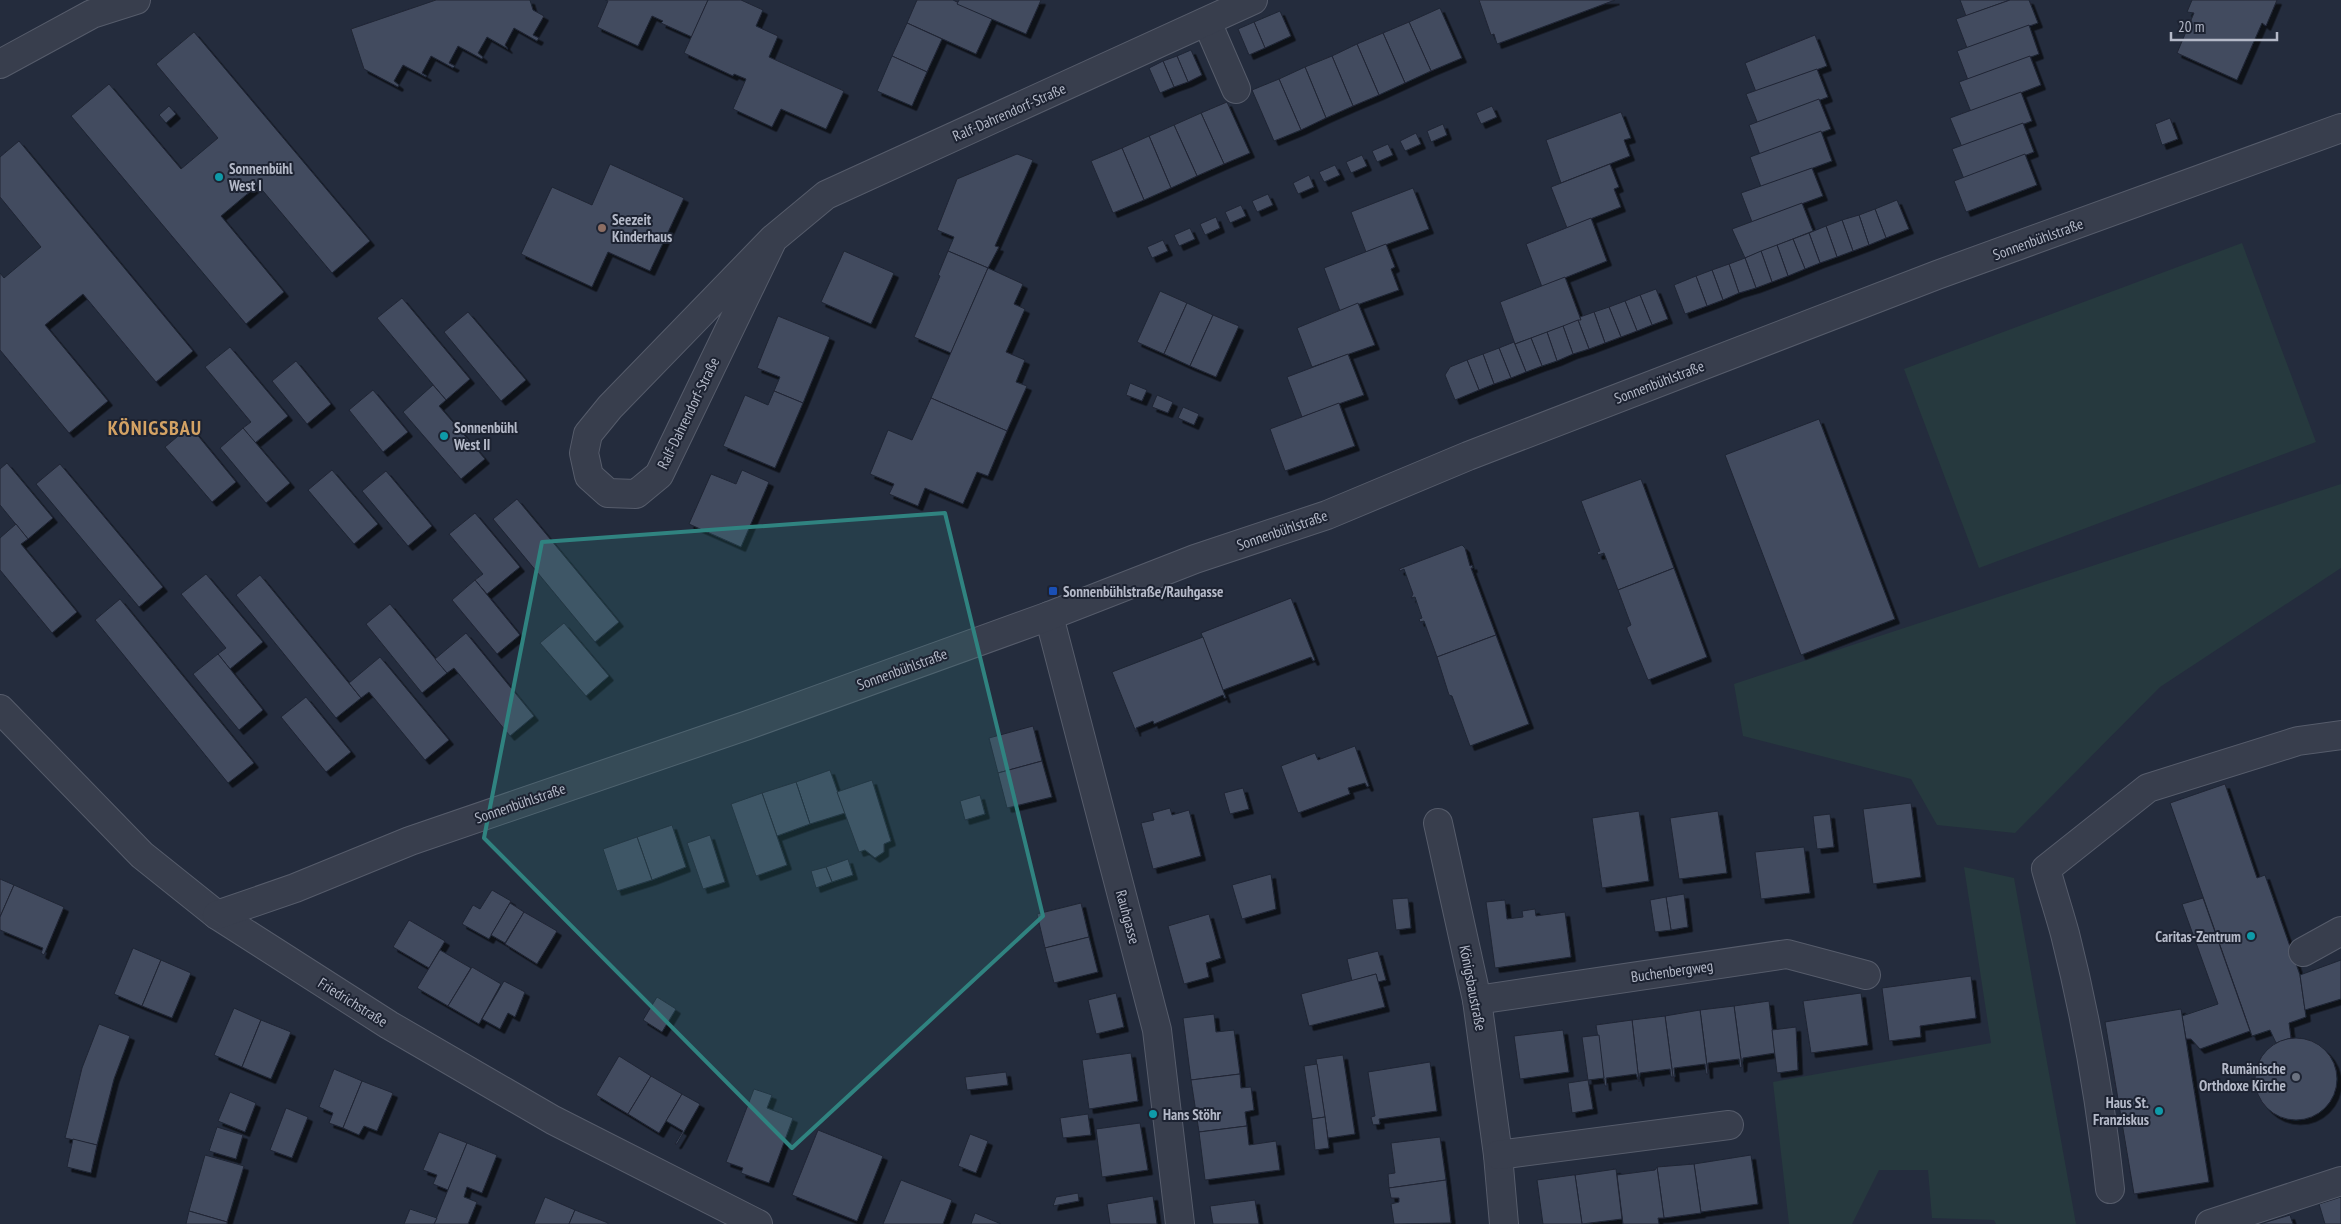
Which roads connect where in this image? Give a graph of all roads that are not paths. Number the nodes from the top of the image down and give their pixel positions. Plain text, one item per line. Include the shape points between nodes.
1 (136, 0) edge
2 (1254, 0) edge
3 (1207, 22) junction
4 (0, 64) edge
5 (1236, 89) dead end
6 (2341, 128) edge
7 (773, 239) junction
8 (1049, 616) junction
9 (0, 709) edge
10 (2341, 735) edge
11 (1438, 822) dead end
12 (217, 915) junction
13 (2341, 931) edge
14 (2303, 952) dead end
15 (1866, 975) dead end
16 (1477, 1000) junction
17 (1729, 1125) dead end
18 (1498, 1155) junction
19 (2341, 1181) edge
20 (2110, 1189) dead end
21 (758, 1224) edge
22 (1180, 1224) edge
23 (1504, 1224) edge
24 (2210, 1224) edge

1 - 4 street via 92,14
2 - 3 street, Ralf-Dahrendorf-Straße
3 - 5 street
3 - 7 street, Ralf-Dahrendorf-Straße via 826,195
6 - 8 street, Sonnenbühlstraße via 1937,275 1477,452 1328,515 1195,560
7 - 7 street, Ralf-Dahrendorf-Straße via 610,407 588,434 584,453 588,476 608,493 636,494 659,475
8 - 12 street, Sonnenbühlstraße via 748,725 410,841 295,888
8 - 22 street, Rauhgasse via 1158,1030
9 - 12 street, Friedrichstraße via 142,855
10 - 20 street via 2298,741 2148,788 2046,869 2084,1025 2104,1133
11 - 16 street, Königsbaustraße
12 - 21 street, Friedrichstraße via 389,1025 553,1120
13 - 14 street
15 - 16 street, Buchenbergweg via 1787,954
16 - 18 street, Königsbaustraße
17 - 18 street
18 - 23 street, Königsbaustraße
19 - 24 street

